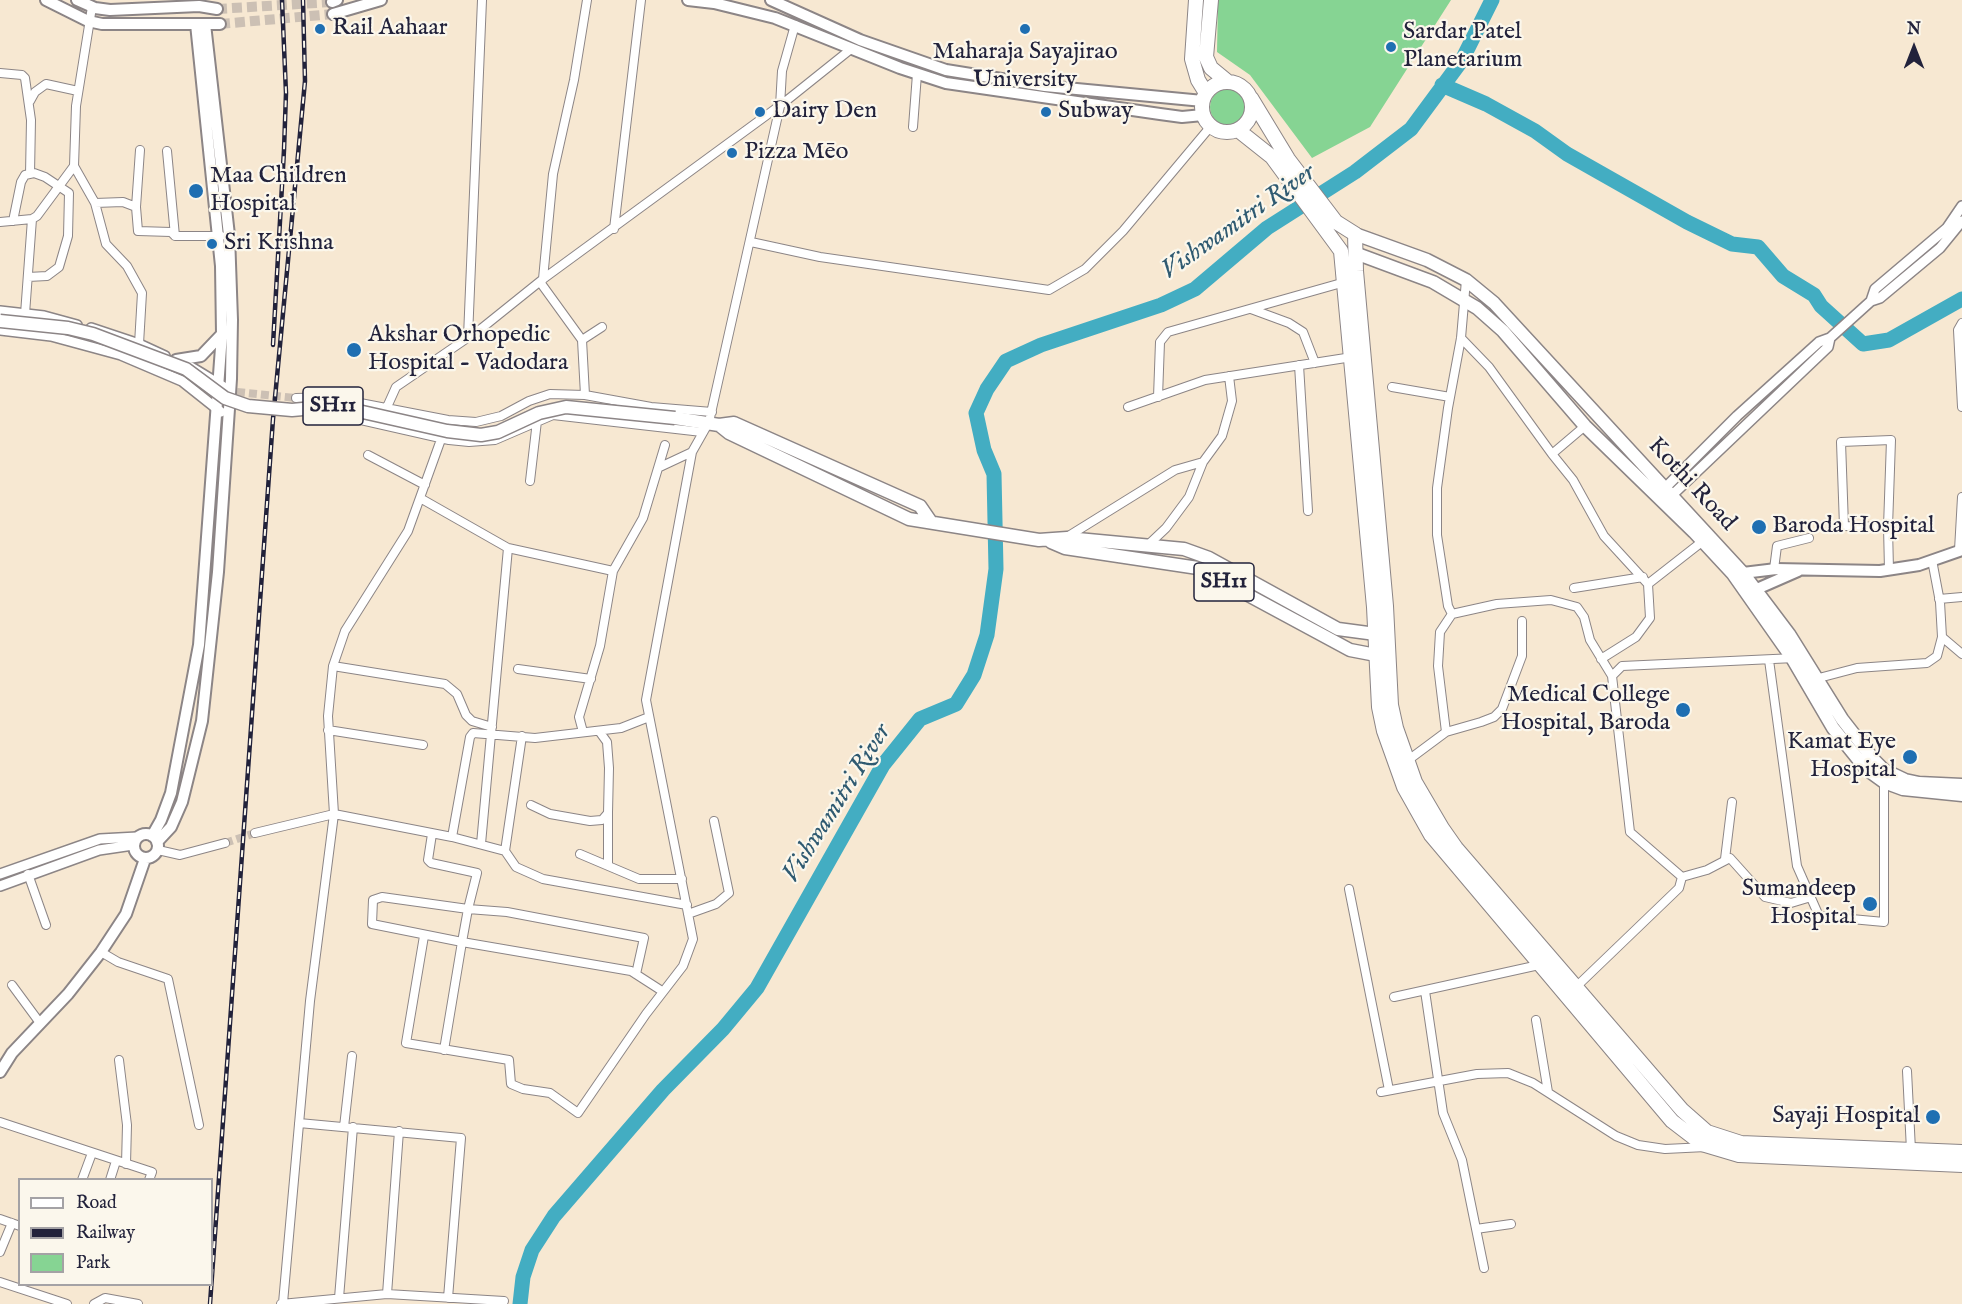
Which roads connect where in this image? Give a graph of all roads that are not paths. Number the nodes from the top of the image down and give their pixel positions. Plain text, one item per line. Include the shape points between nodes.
1 (46, 0) edge
2 (77, 0) edge
3 (381, 0) edge
4 (482, 0) edge
5 (587, 0) edge
6 (641, 0) edge
7 (688, 0) edge
8 (771, 0) edge
9 (1196, 0) edge
10 (1211, 0) edge
11 (199, 3) edge
12 (164, 4) edge
13 (92, 7) junction
14 (218, 9) tunnel mouth
15 (333, 14) tunnel mouth
16 (88, 21) junction
17 (201, 24) junction
18 (220, 24) tunnel mouth
19 (795, 25) junction
20 (851, 49) junction
21 (0, 73) edge
22 (917, 74) junction
23 (1228, 82) junction
24 (78, 91) junction
25 (1251, 98) junction
26 (30, 100) junction
27 (780, 106) junction
28 (1206, 109) junction
29 (913, 127) dead end
30 (1238, 130) junction
31 (140, 150) dead end
32 (167, 151) dead end
33 (1284, 163) junction
34 (74, 166) junction
35 (30, 174) junction
36 (58, 185) junction
37 (94, 203) junction
38 (1962, 206) edge
39 (136, 207) junction
40 (32, 219) junction
41 (13, 221) junction
42 (1962, 221) edge
43 (0, 222) edge
44 (1335, 226) junction
45 (614, 229) junction
46 (1355, 234) junction
47 (175, 236) junction
48 (224, 236) junction
49 (751, 242) junction
50 (1340, 248) junction
51 (1355, 253) junction
52 (28, 278) junction
53 (541, 280) junction
54 (1466, 280) junction
55 (1345, 282) junction
56 (1463, 298) junction
57 (1871, 301) junction
58 (1249, 308) junction
59 (0, 311) edge
60 (25, 314) junction
61 (0, 321) edge
62 (1962, 323) edge
63 (602, 327) dead end
64 (0, 330) edge
65 (222, 334) junction
66 (468, 337) junction
67 (1461, 338) junction
68 (1830, 338) junction
69 (582, 340) junction
70 (139, 344) junction
71 (1352, 357) junction
72 (176, 360) junction
73 (1315, 363) junction
74 (1299, 365) junction
75 (1229, 376) junction
76 (219, 384) junction
77 (1392, 387) dead end
78 (233, 391) junction
79 (585, 395) junction
80 (1158, 397) junction
81 (1450, 397) junction
82 (296, 398) tunnel mouth
83 (1962, 406) edge
84 (387, 407) junction
85 (1128, 407) dead end
86 (222, 412) junction
87 (330, 413) dead end
88 (448, 420) junction
89 (713, 420) junction
90 (537, 421) junction
91 (1585, 426) junction
92 (702, 432) junction
93 (442, 438) junction
94 (665, 445) dead end
95 (692, 452) junction
96 (1552, 454) junction
97 (368, 455) dead end
98 (1203, 462) junction
99 (660, 467) junction
100 (530, 481) dead end
101 (425, 485) junction
102 (1664, 496) junction
103 (420, 498) junction
104 (1962, 498) edge
105 (1308, 511) dead end
106 (1888, 528) junction
107 (1809, 537) dead end
108 (1065, 538) junction
109 (1044, 541) junction
110 (1703, 541) junction
111 (1148, 545) junction
112 (508, 548) junction
113 (1960, 550) edge
114 (1932, 560) junction
115 (1774, 569) junction
116 (1802, 570) junction
117 (1889, 570) junction
118 (613, 571) junction
119 (1740, 575) junction
120 (1646, 581) junction
121 (1574, 588) dead end
122 (1751, 592) junction
123 (1962, 597) edge
124 (1939, 599) junction
125 (1452, 614) junction
126 (1522, 621) dead end
127 (1381, 634) junction
128 (1942, 637) junction
129 (1382, 654) junction
130 (1962, 654) edge
131 (1797, 658) junction
132 (1601, 659) junction
133 (1769, 660) junction
134 (333, 666) junction
135 (518, 669) dead end
136 (1612, 676) junction
137 (591, 679) junction
138 (1810, 682) junction
139 (649, 717) junction
140 (328, 730) junction
141 (492, 730) junction
142 (599, 730) junction
143 (583, 732) junction
144 (1446, 732) junction
145 (522, 736) junction
146 (423, 745) dead end
147 (1407, 761) junction
148 (1884, 776) junction
149 (1962, 785) edge
150 (1962, 796) edge
151 (1732, 801) dead end
152 (531, 805) dead end
153 (608, 813) junction
154 (334, 814) junction
155 (714, 821) dead end
156 (255, 833) tunnel mouth
157 (432, 834) junction
158 (453, 837) junction
159 (135, 841) junction
160 (156, 842) junction
161 (225, 843) tunnel mouth
162 (481, 844) junction
163 (505, 851) junction
164 (580, 854) dead end
165 (145, 859) junction
166 (1725, 859) junction
167 (608, 864) junction
168 (0, 874) edge
169 (28, 874) junction
170 (1682, 878) junction
171 (682, 879) junction
172 (0, 886) edge
173 (1349, 889) dead end
174 (1810, 897) junction
175 (468, 909) junction
176 (688, 910) junction
177 (46, 925) dead end
178 (424, 936) junction
179 (462, 942) junction
180 (101, 952) junction
181 (1539, 965) junction
182 (636, 975) junction
183 (12, 985) dead end
184 (1576, 987) junction
185 (662, 991) junction
186 (1425, 991) junction
187 (1394, 997) dead end
188 (1536, 1020) dead end
189 (40, 1023) junction
190 (444, 1050) junction
191 (352, 1056) dead end
192 (119, 1060) dead end
193 (1907, 1071) dead end
194 (0, 1072) edge
195 (1437, 1082) junction
196 (1548, 1092) junction
197 (0, 1122) edge
198 (300, 1122) junction
199 (199, 1125) dead end
200 (349, 1127) junction
201 (399, 1131) junction
202 (1724, 1139) junction
203 (1712, 1147) junction
204 (1911, 1150) junction
205 (1962, 1152) edge
206 (92, 1153) junction
207 (116, 1161) junction
208 (126, 1164) junction
209 (1962, 1165) edge
210 (82, 1178) edge
211 (110, 1178) edge
212 (149, 1178) edge
213 (0, 1219) edge
214 (1511, 1224) dead end
215 (16, 1225) edge
216 (1476, 1229) junction
217 (0, 1252) edge
218 (1484, 1268) dead end
219 (0, 1282) edge
220 (387, 1294) junction
221 (339, 1298) junction
222 (448, 1298) junction
223 (504, 1301) dead end
224 (67, 1304) edge
225 (94, 1304) edge
226 (138, 1304) edge
227 (281, 1304) edge

1 - 16 main road
2 - 13 main road
3 - 15 main road
4 - 66 street
5 - 53 street via 553,174
6 - 45 street
7 - 19 main road
8 - 28 main road via 860,40 946,70
9 - 28 highway via 1192,59
10 - 23 highway via 1206,57 1211,68
11 - 12 main road
11 - 14 main road
12 - 13 main road via 110,10
13 - 16 street
16 - 17 main road
16 - 24 street
17 - 18 main road
17 - 48 main road
19 - 20 main road
19 - 27 street via 782,71
20 - 22 main road
20 - 27 street
21 - 26 street via 22,75
22 - 28 main road via 970,87 1182,117
22 - 29 street
23 - 25 highway via 1243,87
23 - 28 highway via 1212,87
24 - 26 street via 46,84
24 - 34 street
25 - 30 highway via 1252,113
25 - 33 highway
26 - 35 street
27 - 45 street
27 - 49 street
28 - 30 highway via 1224,132
28 - 49 street via 1123,231 1085,269 1049,290 820,257
30 - 33 highway
31 - 39 street
32 - 47 street
33 - 44 highway
34 - 36 street
34 - 37 street
35 - 36 street
35 - 41 street via 21,182
36 - 40 street
36 - 52 street via 69,194 64,255 53,274
37 - 39 street via 123,202
37 - 70 street via 106,244 128,266 142,293
38 - 57 street via 1947,228 1875,289
39 - 47 street via 138,231 171,232
40 - 41 street
40 - 52 street
41 - 43 street
42 - 57 street via 1940,248 1880,298
44 - 46 highway
44 - 50 highway
45 - 53 street
46 - 51 highway
46 - 54 main road, Kothi Road via 1427,260
47 - 48 street
48 - 65 main road
48 - 78 main road via 232,320
49 - 89 street
50 - 51 highway
50 - 55 highway
51 - 56 main road, Kothi Road via 1410,272
51 - 127 highway
52 - 60 street
53 - 66 street
53 - 69 street
54 - 56 street
54 - 102 main road, Kothi Road via 1509,317
55 - 58 street
55 - 71 highway
56 - 67 street
56 - 91 main road, Kothi Road via 1503,331
57 - 68 street
58 - 73 street via 1303,332
58 - 80 street via 1163,335
59 - 60 street
60 - 70 street
61 - 89 main road, SH11, bridge via 93,334 186,369 225,398 248,406 292,410 336,406 481,435 566,406
62 - 83 street via 1958,330
63 - 69 street
64 - 86 street via 51,336 131,359 182,381
65 - 72 main road via 201,356
65 - 76 main road
66 - 84 street via 396,387
67 - 81 street
67 - 96 street via 1489,367
68 - 102 street via 1819,342 1737,416
68 - 102 street via 1828,347
69 - 79 street
70 - 72 street
71 - 73 street
71 - 127 highway
72 - 76 street
73 - 74 street
74 - 75 street
74 - 105 street
75 - 80 street
75 - 98 street via 1232,401 1222,436
76 - 78 street
76 - 86 main road
77 - 81 street
78 - 86 main road
79 - 88 street via 550,393 501,416 476,422
79 - 89 street
80 - 85 street
81 - 125 street via 1437,488 1437,535
82 - 84 street via 329,397
84 - 88 street
86 - 160 main road via 199,645 171,793
86 - 160 main road via 218,572 202,720 182,802 171,827
87 - 93 street
88 - 93 street
89 - 92 street
89 - 109 main road, SH11 via 734,423 920,506 937,523
90 - 92 street via 570,416
90 - 93 street via 486,442
90 - 100 street
91 - 96 street
91 - 102 main road, Kothi Road
92 - 95 street
93 - 101 street
94 - 99 street
95 - 99 street
95 - 139 street via 646,700
96 - 120 street via 1573,480 1604,536
97 - 101 street
98 - 108 street via 1175,470
98 - 111 street via 1189,497
99 - 118 street via 643,518
101 - 103 street
102 - 110 main road, Kothi Road
102 - 119 main road, Kothi Road
103 - 112 street
103 - 134 street via 408,531 345,631
104 - 113 street
106 - 106 street via 1844,526 1841,442 1891,440
106 - 117 street
107 - 115 street via 1777,546
108 - 109 main road
108 - 111 main road
109 - 129 main road, SH11 via 1065,548 1198,568 1350,650
110 - 119 main road, Kothi Road
110 - 120 street
111 - 127 main road via 1200,553 1338,628
112 - 118 street
112 - 141 street
113 - 114 main road
114 - 117 main road
114 - 124 street
115 - 116 main road
115 - 119 main road
116 - 117 main road
116 - 122 main road
118 - 137 street
119 - 122 main road, Kothi Road
120 - 121 street
120 - 132 street via 1650,618 1636,636
122 - 131 main road, Kothi Road
123 - 124 street
124 - 128 street
125 - 132 street via 1497,604 1551,600 1577,607
125 - 144 street via 1440,632 1438,654
126 - 144 street via 1520,663 1502,709 1494,717
127 - 129 highway
128 - 130 street
128 - 138 street via 1937,656 1927,663 1857,668
129 - 147 highway
129 - 181 highway via 1378,696 1384,730 1404,787 1446,856
131 - 133 street
131 - 138 main road, Kothi Road
132 - 136 street
133 - 136 street via 1622,666
133 - 174 street via 1797,866
134 - 140 street
134 - 141 street via 446,684 457,694 471,720
135 - 137 street
136 - 170 street via 1630,832
137 - 143 street via 579,717
138 - 148 main road, Kothi Road
139 - 142 street via 621,728
139 - 171 street
140 - 146 street
140 - 154 street
141 - 145 street
141 - 158 street via 470,737
141 - 162 street
142 - 143 street
142 - 153 street via 606,742
143 - 145 street
144 - 147 street
145 - 163 street
147 - 184 highway via 1415,782 1456,848
148 - 149 main road, Kothi Road
148 - 150 main road via 1904,789
148 - 174 street via 1884,922 1819,916
151 - 166 street
152 - 153 street via 550,814 590,821 602,820
153 - 167 street
154 - 156 street
154 - 157 street
154 - 198 street via 310,1001
155 - 176 street via 729,893 716,904
157 - 158 street
157 - 175 street via 428,860 431,863 477,873
158 - 162 street
159 - 160 main road via 144,834
159 - 165 main road via 135,853
159 - 168 street via 100,839
159 - 169 street
160 - 161 street via 180,855
160 - 165 main road via 153,856
162 - 163 street
163 - 176 street via 516,867 543,879
164 - 167 street
165 - 180 main road via 126,914
166 - 170 street
166 - 174 street via 1730,858 1765,897 1791,903
167 - 171 street via 639,879
169 - 172 street
169 - 177 street
170 - 184 street via 1679,888
171 - 176 street
173 - 195 street via 1385,1091
175 - 178 street via 382,897 374,900 372,924
175 - 179 street
175 - 182 street via 495,910 644,938
176 - 185 street via 693,939 682,966
178 - 179 street
178 - 190 street via 406,1043
179 - 182 street
179 - 190 street
180 - 189 main road
180 - 199 street via 168,979
181 - 186 street
181 - 203 highway via 1672,1121
182 - 185 street
183 - 189 street
184 - 202 highway via 1688,1116 1707,1132
185 - 190 street via 578,1113 550,1093 511,1084 509,1060
186 - 187 street
186 - 195 street
188 - 196 street
189 - 194 main road
191 - 200 street
192 - 208 street via 127,1125
193 - 204 street
195 - 196 street via 1508,1073
195 - 216 street via 1443,1113 1462,1160
196 - 203 street via 1616,1137 1638,1145 1665,1149
197 - 206 street
198 - 200 street
198 - 227 street
200 - 201 street
200 - 221 street
201 - 220 street
201 - 222 street via 461,1138
202 - 203 street
202 - 204 highway
203 - 209 highway via 1739,1155
204 - 205 highway
206 - 207 street
206 - 210 street
207 - 208 street
207 - 211 street
208 - 212 street via 152,1172
213 - 215 street
214 - 216 street
215 - 217 street
216 - 218 street
219 - 224 street
220 - 221 street
220 - 222 street
221 - 227 street
222 - 223 street
225 - 226 street via 105,1298

